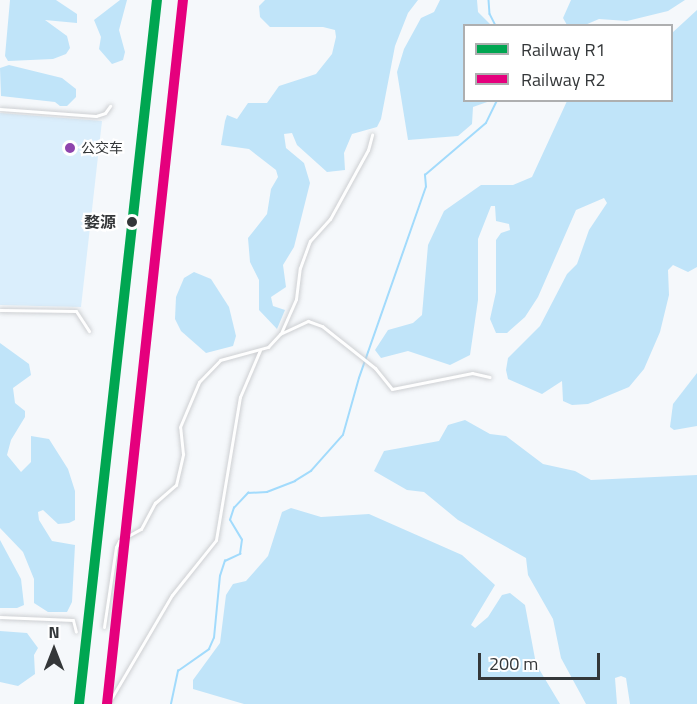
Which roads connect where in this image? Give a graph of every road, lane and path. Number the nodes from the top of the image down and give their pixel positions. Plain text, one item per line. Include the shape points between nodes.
1 (110, 106) dead end
2 (0, 109) edge
3 (372, 135) dead end
4 (0, 310) edge
5 (89, 330) dead end
6 (280, 334) junction
7 (260, 350) junction
8 (490, 377) dead end
9 (0, 617) edge
10 (104, 627) dead end
11 (76, 632) dead end
12 (108, 704) edge

1 - 2 street via 96,116
3 - 6 street via 368,150 330,219 310,240 300,268 296,299
4 - 5 street via 76,311
6 - 7 street via 275,342
6 - 8 street via 311,322 365,360 392,388 472,373
7 - 10 street via 237,352 220,360 200,382 180,427 183,454 176,485 155,503 141,529 118,541
7 - 12 street via 240,397 216,540 172,596
9 - 11 street via 73,620

